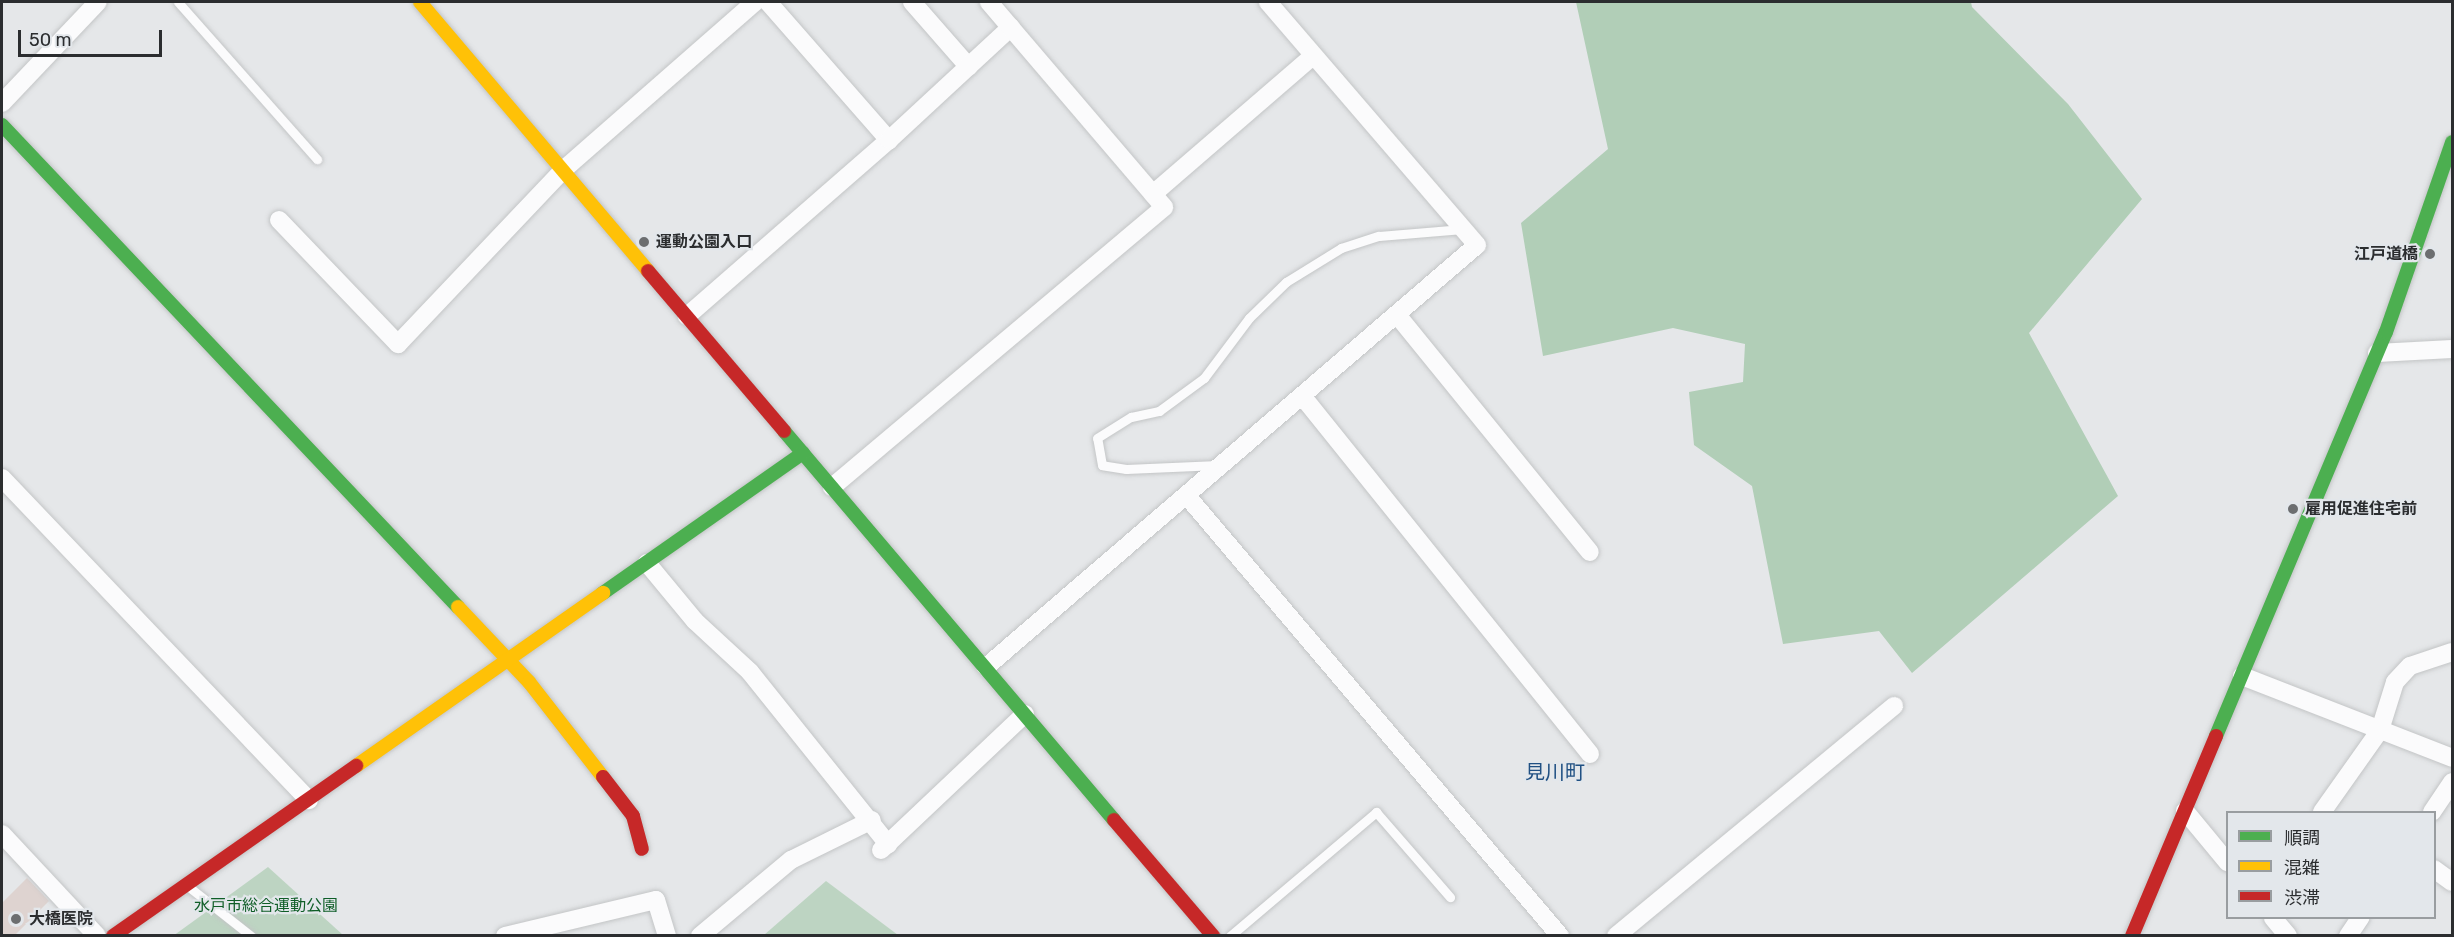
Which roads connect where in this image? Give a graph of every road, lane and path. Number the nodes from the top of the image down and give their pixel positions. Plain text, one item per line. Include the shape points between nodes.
1 (98, 2) edge
2 (178, 2) edge
3 (420, 2) edge
4 (755, 2) edge
5 (768, 2) edge
6 (912, 2) edge
7 (989, 2) edge
8 (1276, 4) edge
9 (1011, 27) junction
10 (1313, 56) junction
11 (969, 67) junction
12 (2, 103) edge
13 (2, 125) edge
14 (889, 140) junction
15 (2452, 142) edge
16 (317, 159) dead end
17 (563, 170) junction
18 (1153, 194) junction
19 (279, 220) dead end
20 (1464, 230) junction
21 (687, 316) junction
22 (1398, 316) junction
23 (2452, 349) edge
24 (2377, 353) junction
25 (1304, 396) junction
26 (803, 453) junction
27 (1223, 465) junction
28 (2, 478) edge
29 (832, 487) junction
30 (1187, 496) junction
31 (1590, 552) dead end
32 (647, 563) junction
33 (2452, 652) edge
34 (506, 662) junction
35 (986, 668) junction
36 (2242, 676) junction
37 (1894, 706) dead end
38 (1025, 714) junction
39 (2380, 730) junction
40 (1590, 754) dead end
41 (2452, 758) edge
42 (2452, 782) edge
43 (309, 800) junction
44 (2185, 811) junction
45 (2323, 811) edge
46 (2433, 811) edge
47 (872, 820) junction
48 (2, 834) edge
49 (642, 849) dead end
50 (2226, 861) edge
51 (2436, 870) edge
52 (2452, 882) edge
53 (186, 884) junction
54 (1450, 897) dead end
55 (2274, 919) edge
56 (2359, 919) edge
57 (97, 936) edge
58 (113, 936) edge
59 (251, 936) edge
60 (505, 936) edge
61 (667, 936) edge
62 (700, 936) edge
63 (1213, 936) edge
64 (1230, 936) edge
65 (1560, 936) edge
66 (1616, 936) edge
67 (2132, 936) edge
68 (2288, 936) edge
69 (2348, 936) edge

1 - 12 street
2 - 16 lane
3 - 17 street
4 - 17 street
5 - 14 street
6 - 11 street
7 - 9 street
8 - 10 street
9 - 11 street
9 - 18 street
10 - 18 street
10 - 20 street
11 - 14 street
13 - 34 street
14 - 21 street
15 - 24 street
17 - 19 street via 398,344
17 - 21 street
18 - 29 street via 1164,207
20 - 22 street via 1477,245
20 - 27 lane via 1379,236 1341,248 1286,282 1249,318 1204,378 1159,411 1131,417 1097,438 1102,465 1126,469
21 - 26 street
22 - 25 street
22 - 31 street
23 - 24 street
24 - 36 street
25 - 27 street
25 - 40 street
26 - 29 street
26 - 32 street
27 - 30 street
28 - 43 street
29 - 35 street
30 - 35 street
30 - 65 street
32 - 34 street
32 - 47 street via 695,621 750,672
33 - 39 street via 2410,666 2395,682
34 - 43 street
34 - 49 street via 529,682 582,746 633,816
35 - 38 street
36 - 39 street
36 - 44 street
37 - 66 street
38 - 47 street via 884,847
38 - 63 street
39 - 41 street
39 - 45 street
42 - 46 street
43 - 53 street
44 - 50 street
44 - 67 street
47 - 62 street via 791,860
48 - 57 street
51 - 52 street
53 - 58 street
53 - 59 lane
54 - 64 lane via 1376,812
55 - 68 street
56 - 69 street
60 - 61 street via 656,900

